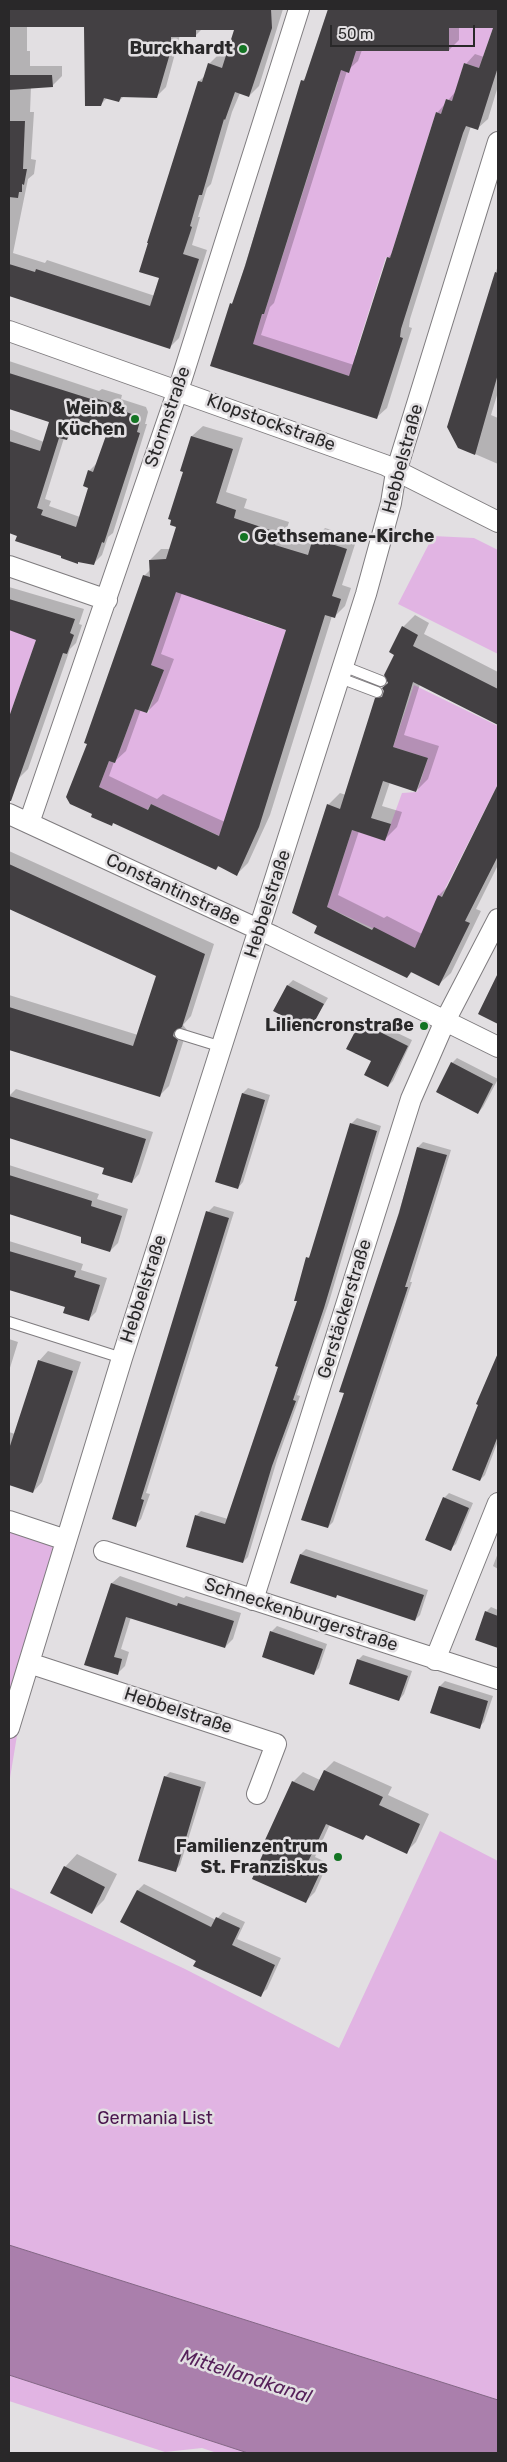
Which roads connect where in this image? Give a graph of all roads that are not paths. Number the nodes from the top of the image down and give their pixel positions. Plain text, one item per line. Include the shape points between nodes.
1 (299, 9) edge
2 (498, 142) edge
3 (9, 330) edge
4 (178, 389) junction
5 (396, 472) junction
6 (498, 522) edge
7 (9, 566) edge
8 (107, 600) junction
9 (342, 672) junction
10 (381, 681) dead end
11 (377, 692) dead end
12 (9, 814) edge
13 (29, 823) junction
14 (498, 919) edge
15 (259, 930) junction
16 (445, 1021) junction
17 (180, 1034) dead end
18 (222, 1047) junction
19 (498, 1047) edge
20 (9, 1322) edge
21 (122, 1358) junction
22 (498, 1503) edge
23 (9, 1521) edge
24 (66, 1540) junction
25 (104, 1551) dead end
26 (253, 1600) junction
27 (436, 1660) junction
28 (29, 1662) junction
29 (498, 1679) edge
30 (9, 1728) edge
31 (257, 1794) dead end

1 - 4 street, Stormstraße
2 - 5 street, Hebbelstraße
3 - 4 street, Klopstockstraße
4 - 5 street, Klopstockstraße via 385,465
4 - 8 street, Stormstraße
5 - 6 street, Klopstockstraße
5 - 9 street, Hebbelstraße via 391,503
7 - 8 street
8 - 13 street, Stormstraße
9 - 10 lane
9 - 11 lane
9 - 15 street, Hebbelstraße
12 - 13 street, Constantinstraße
13 - 15 street, Constantinstraße
14 - 16 street
15 - 16 street, Constantinstraße
15 - 18 street, Hebbelstraße
16 - 19 street, Constantinstraße
16 - 26 street, Gerstäckerstraße via 411,1099
17 - 18 lane
18 - 21 street, Hebbelstraße
20 - 21 lane
21 - 24 street, Hebbelstraße
22 - 27 street
23 - 24 street
24 - 28 street, Hebbelstraße
25 - 26 street, Schneckenburgerstraße
26 - 27 street, Schneckenburgerstraße
27 - 29 street, Schneckenburgerstraße
28 - 30 street, Hebbelstraße
28 - 31 street, Hebbelstraße via 276,1744

